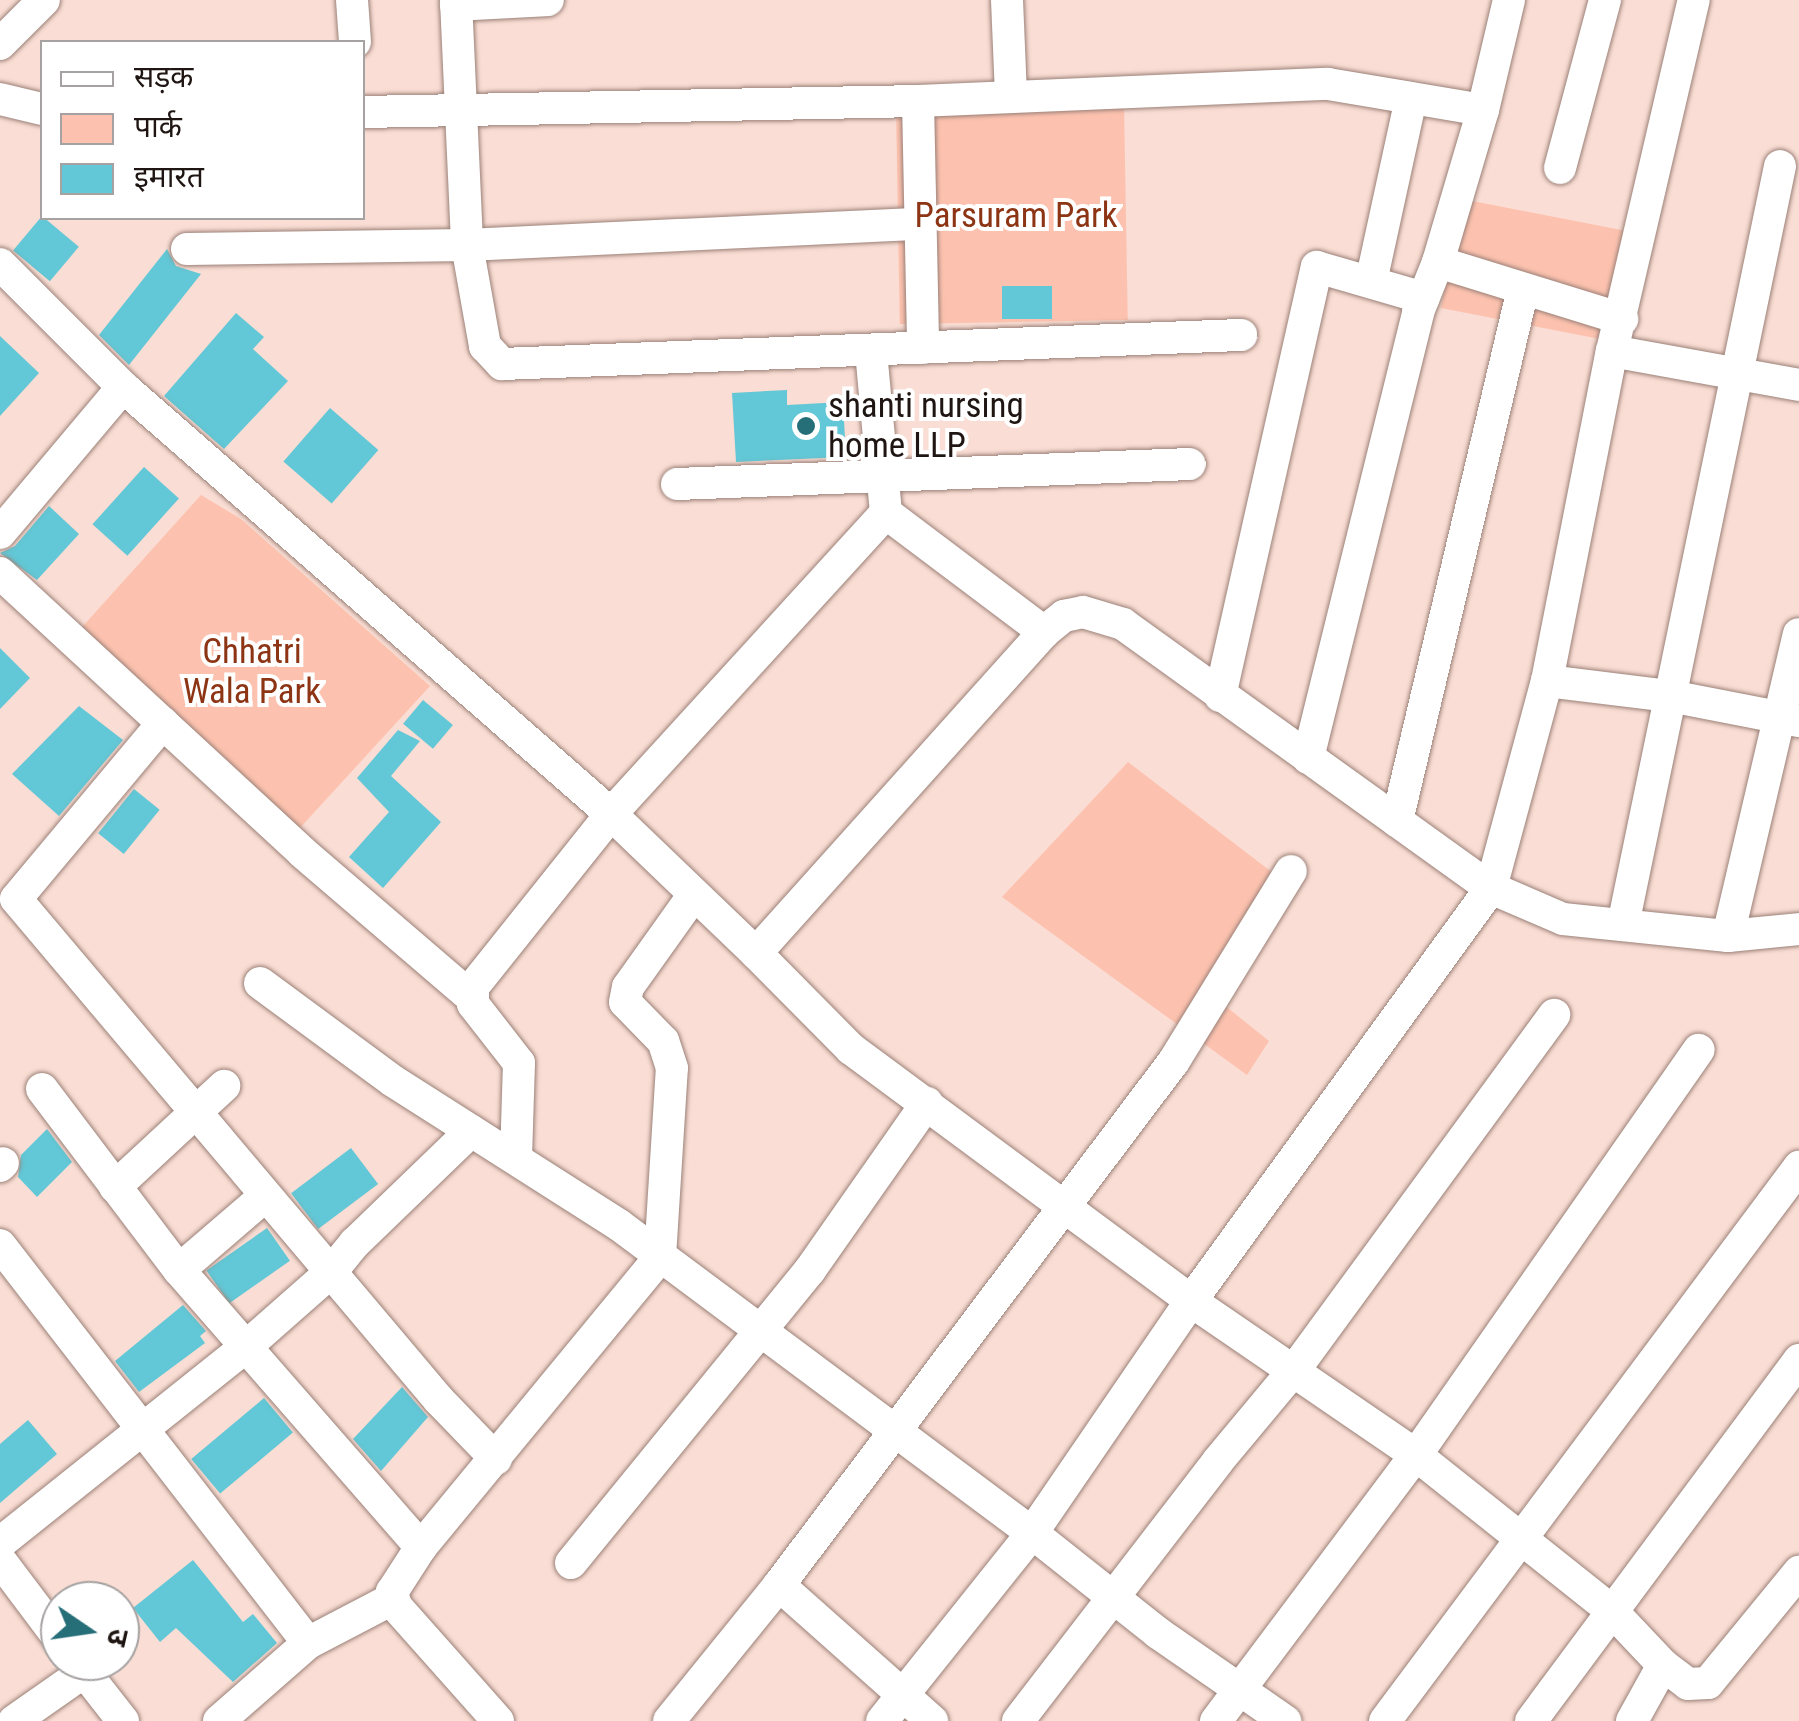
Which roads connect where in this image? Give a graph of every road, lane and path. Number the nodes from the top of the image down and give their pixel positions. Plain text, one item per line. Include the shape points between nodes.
1 (44, 0) edge
2 (352, 0) edge
3 (548, 0) edge
4 (1008, 0) edge
5 (1509, 0) edge
6 (1605, 0) edge
7 (1694, 0) edge
8 (456, 2) edge
9 (355, 40) edge
10 (0, 44) edge
11 (1010, 94) junction
12 (1411, 98) junction
13 (0, 100) edge
14 (918, 100) junction
15 (40, 109) edge
16 (459, 109) junction
17 (1483, 110) junction
18 (365, 112) edge
19 (1780, 166) dead end
20 (1560, 168) dead end
21 (920, 224) junction
22 (467, 245) junction
23 (186, 249) dead end
24 (1438, 262) junction
25 (0, 264) edge
26 (1371, 282) junction
27 (1524, 289) junction
28 (1424, 298) junction
29 (1622, 319) junction
30 (1241, 335) dead end
31 (923, 348) junction
32 (872, 352) junction
33 (1612, 352) junction
34 (1735, 376) junction
35 (1799, 385) edge
36 (123, 387) junction
37 (1190, 464) dead end
38 (882, 472) junction
39 (677, 484) dead end
40 (886, 513) junction
41 (0, 533) edge
42 (0, 573) edge
43 (1044, 632) junction
44 (1799, 634) edge
45 (1547, 681) junction
46 (1220, 696) junction
47 (1670, 696) junction
48 (1790, 719) edge
49 (163, 723) junction
50 (1308, 758) junction
51 (612, 814) junction
52 (1397, 821) junction
53 (1290, 871) dead end
54 (1490, 888) junction
55 (694, 896) junction
56 (5, 900) edge
57 (1622, 925) junction
58 (1799, 929) edge
59 (1728, 936) junction
60 (756, 953) junction
61 (260, 982) dead end
62 (470, 996) junction
63 (1554, 1015) dead end
64 (1699, 1050) dead end
65 (224, 1086) dead end
66 (42, 1089) dead end
67 (927, 1103) junction
68 (197, 1110) junction
69 (472, 1131) junction
70 (516, 1158) junction
71 (1799, 1167) edge
72 (115, 1188) junction
73 (264, 1196) junction
74 (1066, 1204) junction
75 (0, 1245) edge
76 (660, 1257) junction
77 (179, 1270) junction
78 (332, 1271) junction
79 (1192, 1300) junction
80 (759, 1330) junction
81 (248, 1345) junction
82 (1799, 1360) edge
83 (1294, 1370) junction
84 (140, 1431) junction
85 (895, 1432) junction
86 (1416, 1455) junction
87 (496, 1459) junction
88 (1032, 1532) junction
89 (1523, 1539) junction
90 (0, 1542) edge
91 (421, 1548) junction
92 (0, 1560) edge
93 (571, 1564) dead end
94 (1799, 1572) edge
95 (780, 1585) junction
96 (1112, 1598) junction
97 (392, 1599) junction
98 (1612, 1610) junction
99 (40, 1613) edge
100 (308, 1643) junction
101 (1664, 1666) junction
102 (62, 1681) edge
103 (92, 1681) edge
104 (1241, 1688) junction
105 (891, 1708) edge
106 (485, 1716) edge
107 (14, 1721) edge
108 (123, 1721) edge
109 (219, 1721) edge
110 (670, 1721) edge
111 (932, 1721) edge
112 (1018, 1721) edge
113 (1216, 1721) edge
114 (1285, 1721) edge
115 (1385, 1721) edge
116 (1531, 1721) edge
117 (1632, 1721) edge

1 - 10 street
2 - 9 street
3 - 8 street
4 - 11 street
5 - 17 street
6 - 20 street
7 - 29 street
8 - 16 street
11 - 12 street via 1328,84
11 - 14 street
12 - 17 street
12 - 26 street
13 - 15 street
14 - 16 street
14 - 21 street
16 - 18 street
16 - 22 street
17 - 24 street
19 - 34 street
21 - 22 street
21 - 31 street
22 - 23 street
22 - 32 street via 485,346 502,364
24 - 27 street
24 - 28 street
25 - 36 street
26 - 28 street
26 - 46 street via 1316,267
27 - 29 street
27 - 52 street
28 - 50 street
29 - 33 street
30 - 31 street
31 - 32 street
32 - 38 street
33 - 34 street
33 - 45 street
34 - 35 street
34 - 47 street
36 - 41 street
36 - 51 street
37 - 38 street
38 - 39 street
38 - 40 street
40 - 43 street
40 - 51 street
42 - 49 street
43 - 46 street via 1064,616 1105,617
43 - 60 street
44 - 48 street
45 - 47 street
45 - 54 street
46 - 50 street
47 - 48 street
47 - 57 street
48 - 59 street
49 - 56 street
49 - 62 street
50 - 52 street
51 - 55 street
51 - 62 street
52 - 54 street
53 - 74 street via 1174,1061
54 - 57 street via 1564,919
54 - 79 street
55 - 60 street
55 - 76 street via 628,987 625,1002 662,1041 672,1068
56 - 68 street
57 - 59 street
58 - 59 street
60 - 67 street via 851,1048
61 - 69 street via 393,1082
62 - 70 street via 519,1063
63 - 83 street
64 - 86 street
65 - 68 street
66 - 72 street
67 - 74 street
67 - 80 street via 810,1270
68 - 72 street
68 - 73 street
69 - 70 street
69 - 78 street
70 - 76 street
71 - 89 street
72 - 77 street
73 - 77 street
73 - 78 street
74 - 79 street
74 - 85 street
75 - 84 street
76 - 80 street
76 - 87 street
77 - 81 street
78 - 81 street
78 - 87 street
79 - 83 street
79 - 88 street
80 - 85 street
80 - 93 street
81 - 84 street
81 - 91 street
82 - 98 street
83 - 86 street
83 - 96 street
84 - 90 street
84 - 100 street
85 - 88 street
85 - 95 street
86 - 89 street
86 - 104 street
87 - 91 street
88 - 96 street
88 - 105 street
89 - 98 street
89 - 115 street
91 - 97 street
92 - 99 street
94 - 101 street via 1708,1683 1688,1684
95 - 105 street
95 - 110 street
96 - 104 street
96 - 112 street
97 - 100 street
97 - 106 street
98 - 101 street
98 - 116 street
100 - 109 street
101 - 117 street
102 - 107 street
103 - 108 street
104 - 113 street
104 - 114 street
105 - 111 street

